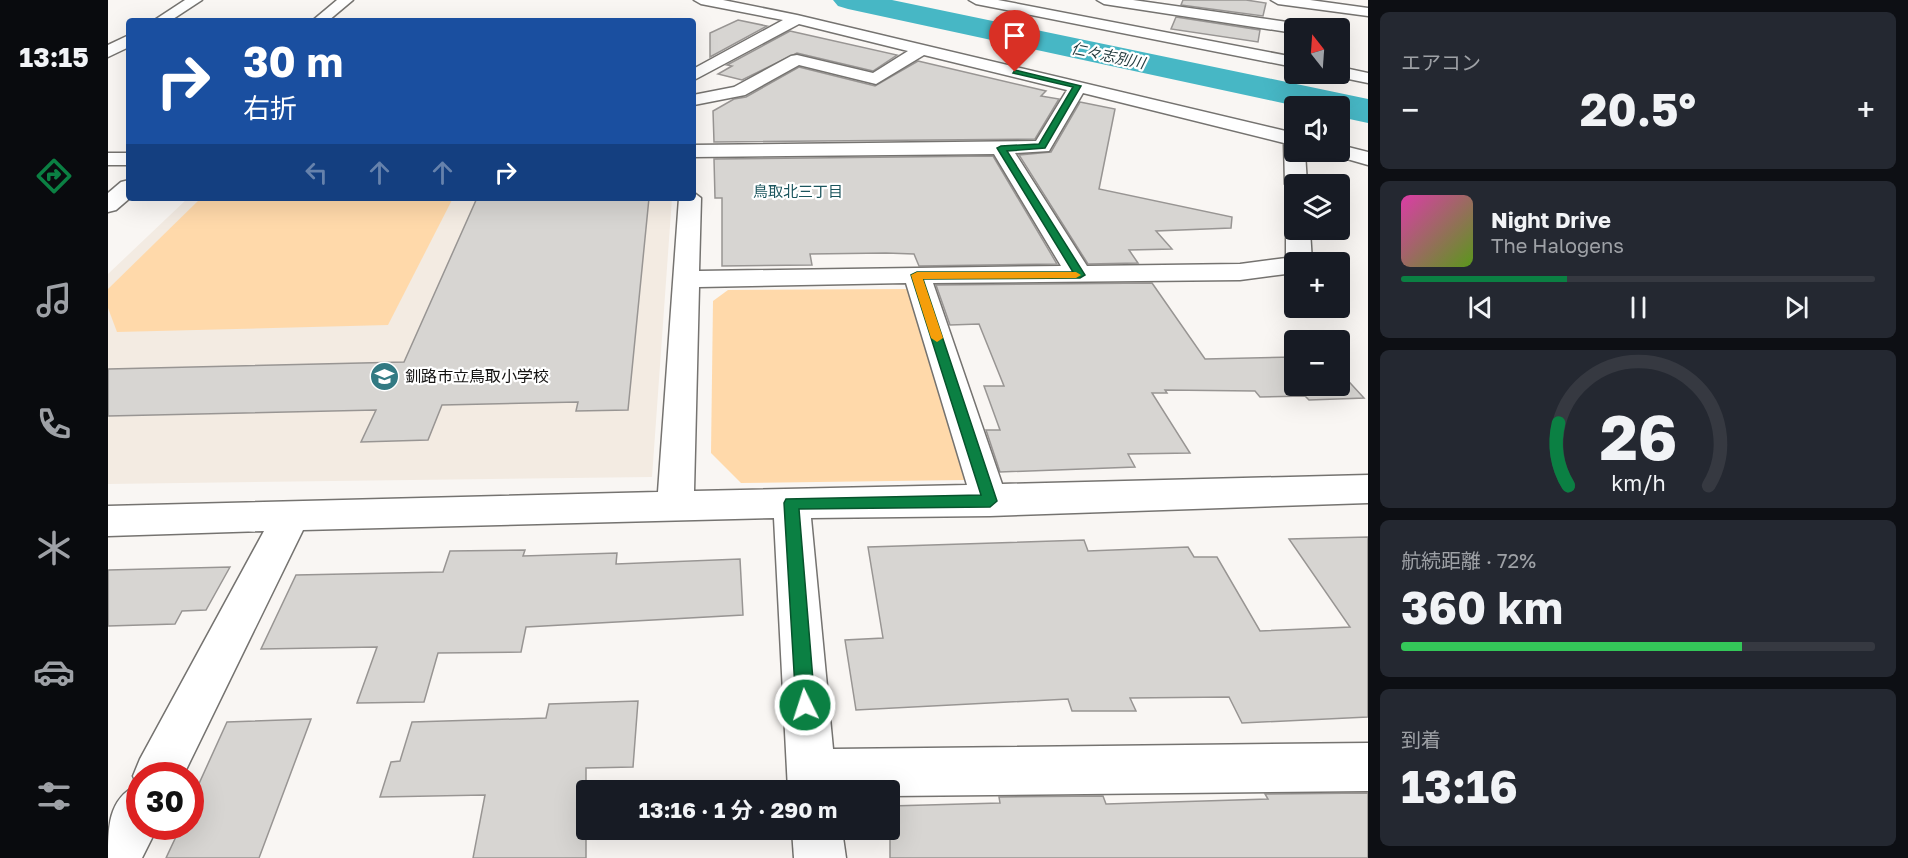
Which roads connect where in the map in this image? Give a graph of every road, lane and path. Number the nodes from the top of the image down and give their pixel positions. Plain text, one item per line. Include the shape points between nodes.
1 (195, 0) edge
2 (346, 0) edge
3 (701, 0) edge
4 (976, 0) edge
5 (1104, 0) edge
6 (1278, 0) edge
7 (1297, 1) edge
8 (1368, 12) edge
9 (165, 18) edge
10 (323, 18) edge
11 (1295, 18) edge
12 (797, 19) junction
13 (126, 42) edge
14 (1284, 46) edge
15 (1284, 47) edge
16 (920, 50) junction
17 (108, 52) edge
18 (696, 74) edge
19 (1350, 74) edge
20 (1368, 78) edge
21 (1078, 86) junction
22 (696, 99) edge
23 (1284, 137) edge
24 (1001, 148) junction
25 (696, 151) edge
26 (1350, 154) edge
27 (108, 159) edge
28 (126, 159) edge
29 (1368, 159) edge
30 (126, 190) edge
31 (690, 201) edge
32 (108, 205) edge
33 (1284, 266) edge
34 (917, 275) junction
35 (1080, 275) junction
36 (684, 279) junction
37 (1368, 489) edge
38 (990, 501) junction
39 (791, 503) junction
40 (675, 507) junction
41 (292, 515) junction
42 (108, 521) edge
43 (164, 762) edge
44 (1368, 767) edge
45 (811, 780) edge
46 (885, 780) edge
47 (126, 835) edge
48 (818, 840) edge
49 (114, 858) edge
50 (820, 858) edge

1 - 9 street
2 - 10 street
3 - 12 street
4 - 15 street
5 - 14 street
6 - 7 street
7 - 8 street
7 - 11 street
12 - 16 street
12 - 18 street
13 - 17 street
16 - 21 street
16 - 22 street via 876,79 797,60 739,91
19 - 20 street
21 - 23 street
21 - 24 street via 1042,147
24 - 25 street
24 - 35 street
26 - 29 street
27 - 28 street
30 - 32 street
31 - 36 street
33 - 35 street via 1240,272
34 - 35 street
34 - 36 street
34 - 38 street
36 - 40 street
37 - 38 street
38 - 39 street
39 - 40 street
39 - 45 street
40 - 41 street
41 - 42 street
41 - 43 street
44 - 46 street
47 - 49 street
48 - 50 street

